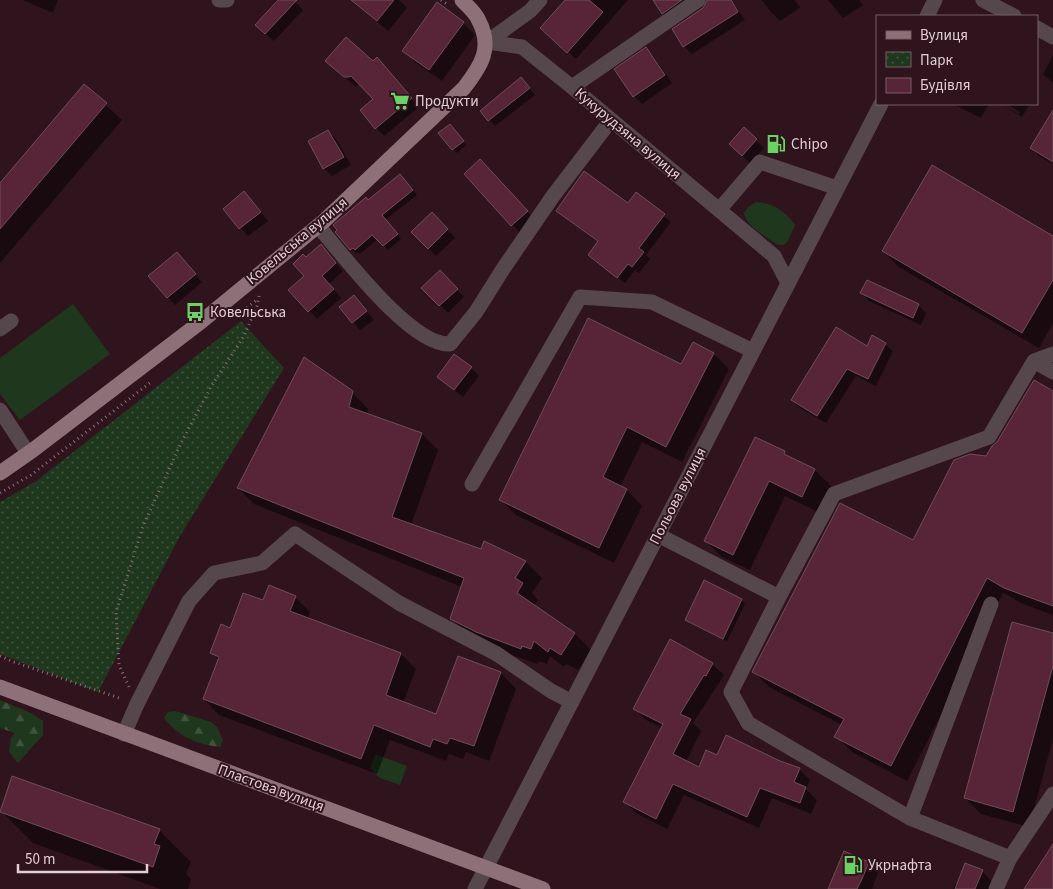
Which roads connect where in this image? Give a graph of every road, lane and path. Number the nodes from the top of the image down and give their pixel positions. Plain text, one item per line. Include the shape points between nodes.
1 (219, 0) edge
2 (227, 0) edge
3 (441, 0) edge
4 (540, 0) edge
5 (698, 0) edge
6 (935, 0) edge
7 (983, 0) edge
8 (455, 2) edge
9 (928, 15) edge
10 (1012, 15) edge
11 (1038, 29) edge
12 (1053, 37) edge
13 (487, 42) junction
14 (572, 87) junction
15 (880, 105) edge
16 (611, 120) junction
17 (837, 188) junction
18 (719, 210) junction
19 (318, 226) junction
20 (264, 270) junction
21 (788, 283) junction
22 (753, 351) junction
23 (1053, 354) edge
24 (1034, 361) junction
25 (1053, 372) edge
26 (0, 410) edge
27 (28, 454) junction
28 (0, 474) edge
29 (472, 484) dead end
30 (658, 535) junction
31 (780, 597) junction
32 (991, 604) dead end
33 (0, 656) edge
34 (0, 687) edge
35 (572, 702) junction
36 (137, 704) junction
37 (124, 734) junction
38 (1053, 794) edge
39 (910, 818) junction
40 (1010, 858) junction
41 (487, 868) junction
42 (475, 889) edge
43 (543, 889) edge
44 (996, 889) edge

1 - 2 street
3 - 8 path
4 - 13 street
5 - 14 street
6 - 9 street
7 - 10 street
8 - 13 main road via 479,20
11 - 12 street
13 - 14 street, Кукурудзяна вулиця via 522,47
13 - 19 main road, Ковельська вулиця via 479,68 464,88
14 - 16 street, Кукурудзяна вулиця
15 - 17 street, Польова вулиця
16 - 18 street, Кукурудзяна вулиця
16 - 19 street via 553,196 476,312 450,344 442,345 431,340 390,309
17 - 18 street via 760,162
17 - 21 street, Польова вулиця
18 - 21 street, Кукурудзяна вулиця via 774,256
19 - 20 main road, Ковельська вулиця
20 - 27 main road, Ковельська вулиця
20 - 36 path via 257,306 244,336 212,385 181,443 143,526 116,612 119,664
21 - 22 street, Польова вулиця
22 - 29 street via 652,302 580,297
22 - 30 street, Польова вулиця
23 - 24 street
24 - 25 street
24 - 31 street via 989,437 834,494
26 - 27 street
27 - 28 main road, Ковельська вулиця
30 - 31 street
30 - 35 street, Польова вулиця
31 - 39 street via 731,692 748,723
32 - 39 street
33 - 36 path
34 - 37 main road, Пластова вулиця
35 - 36 street via 497,654 399,603 295,534 262,562 214,573 189,601
35 - 41 street, Польова вулиця
36 - 37 street
37 - 41 main road, Пластова вулиця
38 - 40 street
39 - 40 street
40 - 44 street
41 - 42 street, Польова вулиця
41 - 43 main road, Пластова вулиця

